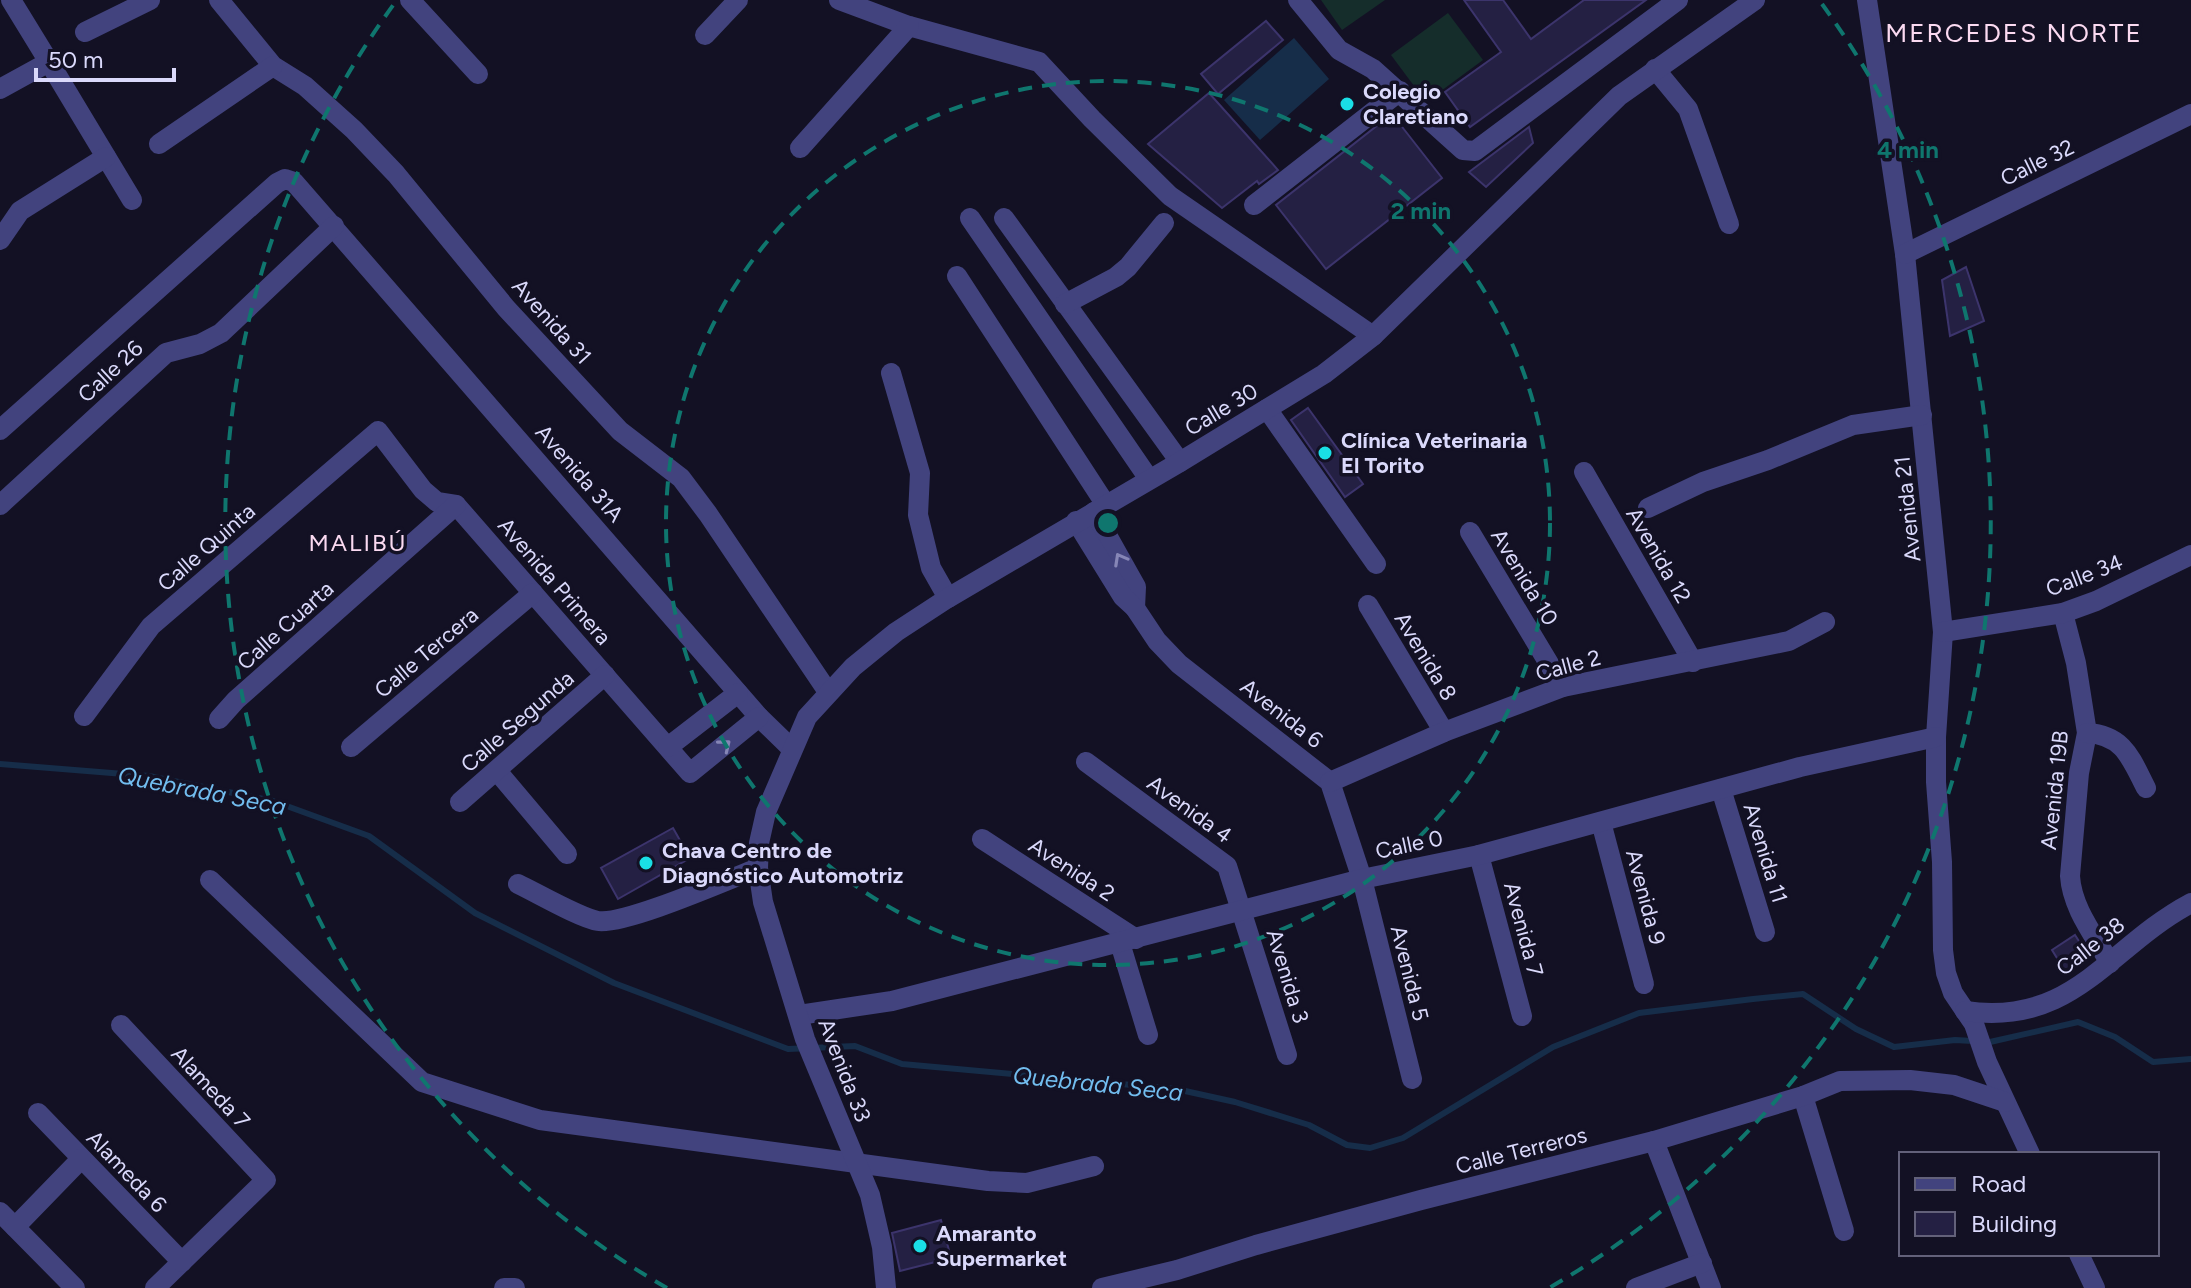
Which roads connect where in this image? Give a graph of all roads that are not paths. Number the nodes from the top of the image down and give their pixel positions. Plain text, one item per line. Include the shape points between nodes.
1 (11, 0) edge
2 (150, 0) edge
3 (219, 0) edge
4 (410, 0) edge
5 (738, 0) edge
6 (839, 0) edge
7 (1298, 0) edge
8 (1678, 0) edge
9 (1755, 0) edge
10 (1867, 0) edge
11 (909, 26) junction
12 (85, 32) dead end
13 (705, 35) dead end
14 (49, 62) junction
15 (273, 66) junction
16 (1655, 69) junction
17 (478, 74) dead end
18 (0, 89) edge
19 (1400, 91) junction
20 (2191, 114) edge
21 (159, 144) dead end
22 (800, 148) dead end
23 (106, 157) junction
24 (132, 200) dead end
25 (1254, 205) dead end
26 (970, 218) dead end
27 (1004, 218) dead end
28 (1164, 223) dead end
29 (1729, 224) dead end
30 (334, 226) junction
31 (0, 240) edge
32 (1905, 254) junction
33 (957, 276) dead end
34 (1065, 304) junction
35 (1373, 336) junction
36 (891, 373) dead end
37 (1267, 409) junction
38 (1922, 415) junction
39 (0, 430) edge
40 (378, 431) joint
41 (1180, 462) junction
42 (1584, 472) dead end
43 (1149, 479) junction
44 (0, 505) edge
45 (456, 505) junction
46 (1648, 508) dead end
47 (1092, 513) junction
48 (1470, 532) dead end
49 (2191, 555) edge
50 (1376, 564) dead end
51 (533, 593) junction
52 (948, 598) junction
53 (1368, 605) dead end
54 (2063, 613) junction
55 (1825, 622) dead end
56 (1943, 632) junction
57 (1693, 662) junction
58 (605, 675) junction
59 (1563, 687) junction
60 (828, 692) junction
61 (738, 693) junction
62 (84, 716) dead end
63 (759, 717) junction
64 (219, 719) dead end
65 (1444, 732) junction
66 (2087, 733) junction
67 (1936, 737) junction
68 (351, 747) dead end
69 (668, 747) junction
70 (792, 749) junction
71 (1086, 762) dead end
72 (497, 771) junction
73 (1330, 782) junction
74 (2146, 788) dead end
75 (1721, 789) junction
76 (460, 802) dead end
77 (1601, 822) junction
78 (982, 839) dead end
79 (567, 854) dead end
80 (1479, 855) junction
81 (758, 868) junction
82 (1362, 879) junction
83 (210, 880) dead end
84 (518, 884) dead end
85 (2191, 903) edge
86 (1243, 911) junction
87 (1765, 932) dead end
88 (1128, 941) junction
89 (2110, 963) junction
90 (1644, 984) dead end
91 (799, 1015) junction
92 (1522, 1016) dead end
93 (1970, 1018) junction
94 (121, 1025) dead end
95 (1148, 1035) dead end
96 (1287, 1055) dead end
97 (1985, 1056) junction
98 (1412, 1079) dead end
99 (1954, 1085) junction
100 (1803, 1096) junction
101 (2005, 1102) junction
102 (38, 1113) dead end
103 (1654, 1141) junction
104 (2029, 1152) edge
105 (81, 1159) junction
106 (856, 1163) junction
107 (1094, 1166) dead end
108 (0, 1212) edge
109 (15, 1227) junction
110 (1844, 1231) dead end
111 (882, 1247) junction
112 (2080, 1256) edge
113 (182, 1262) junction
114 (1702, 1263) junction
115 (75, 1288) edge
116 (155, 1288) edge
117 (504, 1288) edge
118 (515, 1288) edge
119 (886, 1288) edge
120 (899, 1288) edge
121 (1102, 1288) edge
122 (1636, 1288) edge
123 (1711, 1288) edge
124 (2095, 1288) edge

1 - 14 street
2 - 12 street
3 - 15 street, Avenida 31
4 - 17 street
5 - 13 street
6 - 11 street
7 - 19 street via 1339,50
8 - 19 street via 1475,151 1463,150
9 - 16 street, Calle 30
10 - 32 street, Avenida 21
11 - 22 street
11 - 35 street via 1039,62 1170,196
14 - 18 street
14 - 23 street
15 - 21 street
15 - 60 street, Avenida 31 via 305,86 354,130 620,431 681,478
16 - 29 street via 1688,109
16 - 35 street, Calle 30 via 1544,166
19 - 25 street
20 - 32 street, Calle 32
23 - 24 street
23 - 31 street via 20,211
26 - 43 street
27 - 34 street
28 - 34 street via 1116,277
30 - 39 street, Avenida 31A via 294,182 277,183
30 - 44 street, Calle 26 via 221,333 166,353
30 - 61 street, Avenida 31A
32 - 38 street, Avenida 21
33 - 47 street, Avenida 6
34 - 41 street
35 - 37 street, Calle 30
36 - 52 street via 920,473 918,515 931,568
37 - 41 street, Calle 30
37 - 50 street
38 - 46 street via 1853,425
38 - 56 street, Avenida 21
40 - 45 street, Avenida Primera via 423,490 437,502
40 - 62 street, Calle Quinta via 151,626
41 - 43 street, Calle 30
42 - 57 street, Avenida 12
43 - 47 street, Calle 30
45 - 51 street, Avenida Primera
45 - 64 street, Calle Cuarta
47 - 52 street, Calle 30
47 - 73 street, Avenida 6 via 1136,587 1135,608 1157,641
48 - 59 street, Avenida 10
49 - 54 street, Calle 34
51 - 58 street, Avenida Primera
51 - 68 street, Calle Tercera
52 - 60 street, Calle 30 via 896,632
53 - 65 street, Avenida 8
54 - 56 street, Calle 34
54 - 66 street, Avenida 19B
55 - 57 street, Calle 2 via 1789,641
56 - 67 street, Avenida 21
57 - 59 street, Calle 2
58 - 69 street, Avenida Primera
58 - 72 street, Calle Segunda
59 - 65 street, Calle 2
60 - 70 street, Calle 30 via 807,717
61 - 63 street, Avenida 31A
61 - 69 street
69 -> 63 street, Avenida Primera via 690,773
63 - 70 street, Avenida 31A
65 - 73 street, Calle 2
66 - 74 street via 2103,734 2123,746
66 - 89 street, Avenida 19B via 2071,892
67 - 75 street, Calle 0
67 - 93 street, Avenida 21 via 1943,950 1953,993
70 - 81 street, Calle 30 via 766,812
71 - 86 street, Avenida 4 via 1227,866
72 - 76 street, Calle Segunda
72 - 79 street
73 - 82 street
75 - 77 street, Calle 0
75 - 87 street, Avenida 11
77 - 80 street, Calle 0
77 - 90 street, Avenida 9
78 - 88 street, Avenida 2
80 - 82 street, Calle 0
80 - 92 street, Avenida 7
81 - 84 street via 610,921 595,921
81 - 91 street, Avenida 33 via 763,902
82 - 86 street, Calle 0
82 - 98 street, Avenida 5
83 - 106 street via 422,1082 540,1120
85 - 89 street, Calle 38
86 - 88 street, Calle 0
86 - 96 street, Avenida 3
88 - 91 street, Calle 0 via 892,1001
88 - 95 street
89 - 93 street, Calle 38 via 2065,996 2026,1010
91 - 106 street, Avenida 33
93 - 97 street, Avenida 21
94 - 113 street, Alameda 7 via 266,1180
97 - 99 street
97 - 101 street, Avenida 21
99 - 100 street, Calle Terreros via 1840,1081
99 - 101 street, Calle Terreros
100 - 103 street, Calle Terreros
100 - 110 street
101 - 104 street, Avenida 21
102 - 105 street, Alameda 6
103 - 114 street
103 - 121 street, Calle Terreros
105 - 109 street
105 - 113 street, Alameda 6
106 - 107 street via 1027,1183
106 - 111 street, Avenida 33
108 - 109 street
109 - 115 street
111 - 119 street, Avenida 33
111 - 120 street
112 - 124 street
113 - 116 street
114 - 122 street
114 - 123 street
117 - 118 street

